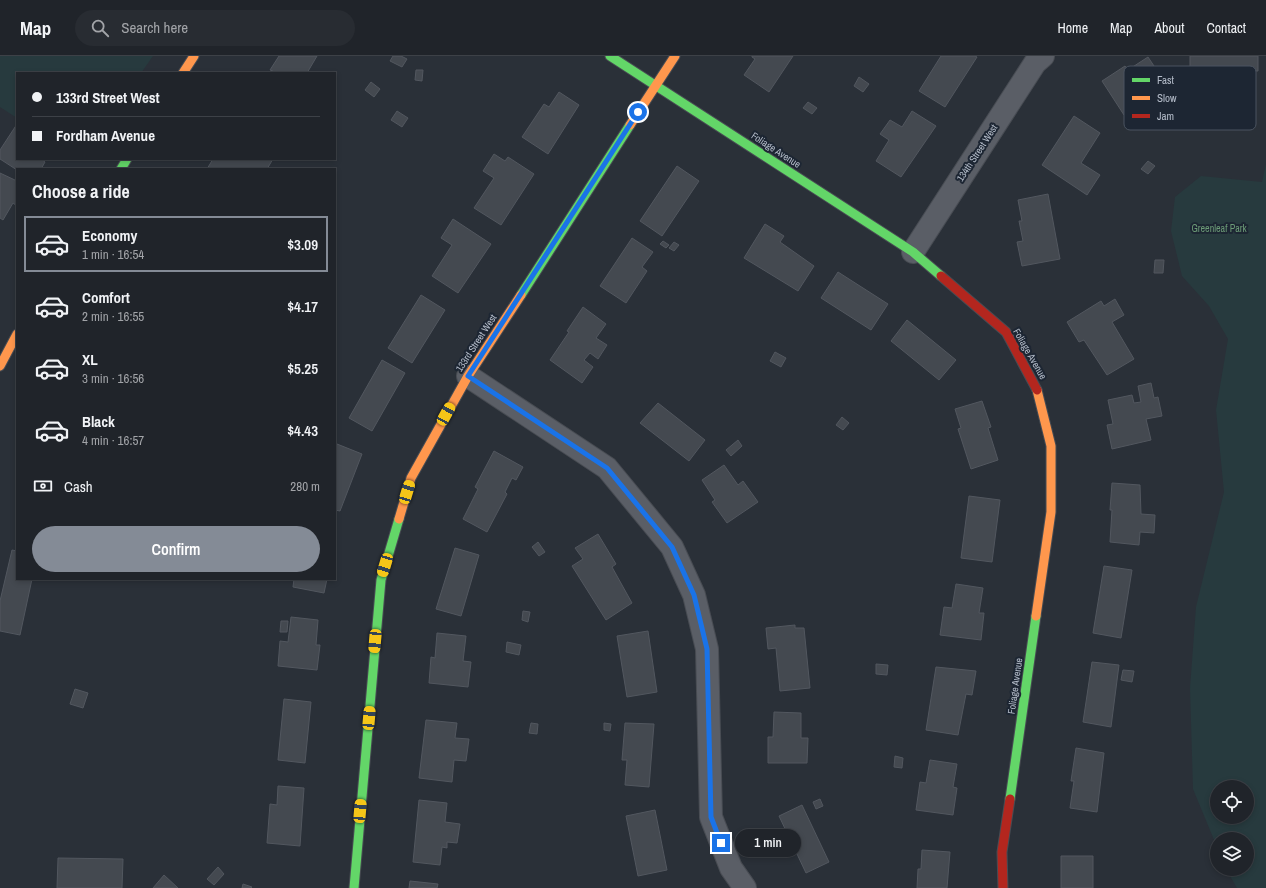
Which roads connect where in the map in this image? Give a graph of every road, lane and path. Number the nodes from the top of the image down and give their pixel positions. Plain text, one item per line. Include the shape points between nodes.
1 (194, 56) edge
2 (610, 56) edge
3 (674, 56) edge
4 (1043, 56) edge
5 (184, 72) edge
6 (655, 85) junction
7 (913, 252) junction
8 (16, 336) edge
9 (0, 366) edge
10 (468, 376) junction
11 (354, 888) edge
12 (745, 888) edge
13 (1003, 888) edge

1 - 5 street
2 - 6 street, Foliage Avenue
3 - 6 street, 133rd Street West
4 - 7 street, 134th Street West
6 - 7 street, Foliage Avenue
6 - 10 street, 133rd Street West
7 - 13 street, Foliage Avenue via 1006,332 1036,387 1050,446 1051,512 1002,852
8 - 9 street
10 - 11 street, 133rd Street West via 411,478 381,580
10 - 12 street via 607,468 672,547 694,595 707,649 711,817 731,868

